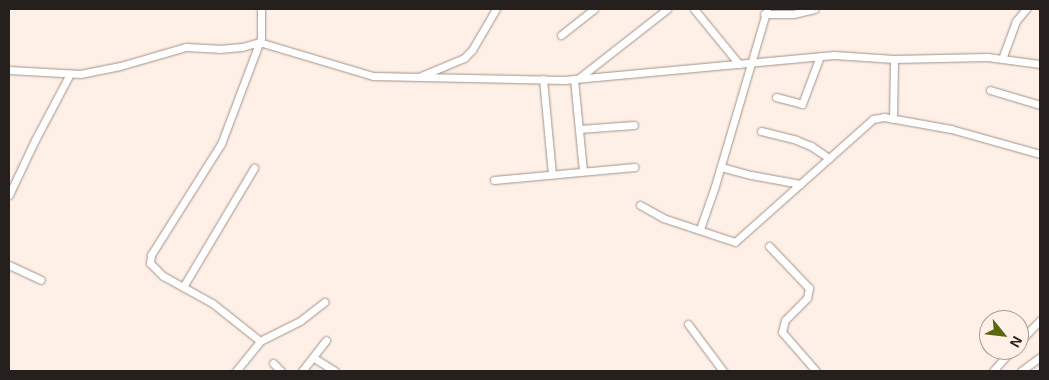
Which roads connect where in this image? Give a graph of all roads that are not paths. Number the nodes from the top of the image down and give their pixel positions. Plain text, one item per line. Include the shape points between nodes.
1 (261, 9) edge
2 (496, 9) edge
3 (594, 9) edge
4 (667, 9) edge
5 (694, 9) edge
6 (814, 9) edge
7 (1026, 9) edge
8 (766, 12) edge
9 (561, 35) dead end
10 (259, 42) junction
11 (820, 56) junction
12 (894, 59) junction
13 (1002, 59) junction
14 (753, 62) junction
15 (739, 64) junction
16 (1040, 64) edge
17 (9, 70) edge
18 (70, 74) junction
19 (421, 76) junction
20 (576, 78) junction
21 (543, 79) junction
22 (990, 90) dead end
23 (776, 97) dead end
24 (1040, 105) edge
25 (893, 119) junction
26 (634, 124) dead end
27 (579, 129) junction
28 (760, 131) dead end
29 (1040, 154) edge
30 (830, 158) junction
31 (634, 167) dead end
32 (721, 167) junction
33 (254, 168) dead end
34 (583, 171) junction
35 (552, 174) junction
36 (494, 180) dead end
37 (800, 184) junction
38 (9, 195) edge
39 (640, 205) dead end
40 (700, 229) junction
41 (770, 246) dead end
42 (9, 265) edge
43 (41, 280) dead end
44 (183, 287) junction
45 (324, 302) dead end
46 (1040, 320) edge
47 (688, 324) dead end
48 (1029, 332) edge
49 (326, 340) dead end
50 (260, 341) junction
51 (1040, 357) edge
52 (314, 358) junction
53 (1002, 360) edge
54 (273, 363) dead end
55 (236, 371) edge
56 (281, 371) edge
57 (303, 371) edge
58 (335, 371) edge
59 (723, 371) edge
60 (816, 371) edge
61 (993, 371) edge
62 (1021, 371) edge

1 - 10 street
2 - 19 street via 464,58
3 - 9 street
4 - 20 street
5 - 15 street
6 - 8 street via 794,14
7 - 13 street via 1016,21
8 - 14 street
10 - 18 street via 219,49 186,46 120,66
10 - 19 street via 373,76
10 - 44 street via 221,144 151,255 150,263 163,276
11 - 12 street
11 - 14 street
11 - 23 street via 802,104
12 - 13 street
12 - 25 street
13 - 16 street
14 - 15 street
14 - 32 street
15 - 20 street
17 - 18 street
18 - 38 street
19 - 21 street
20 - 21 street
20 - 27 street
21 - 35 street
22 - 24 street
25 - 29 street via 952,129
25 - 30 street via 873,119
26 - 27 street
27 - 34 street
28 - 30 street via 812,146
30 - 37 street
31 - 34 street
32 - 37 street
32 - 40 street
33 - 44 street
34 - 35 street
35 - 36 street
37 - 40 street via 735,242
39 - 40 street via 658,216
41 - 60 street via 809,288 807,298 785,320 782,332
42 - 43 street
44 - 50 street via 212,303
45 - 50 street via 300,321
46 - 48 street
47 - 59 street
49 - 52 street
50 - 55 street
51 - 62 street
52 - 57 street
52 - 58 street
53 - 61 street
54 - 56 street

